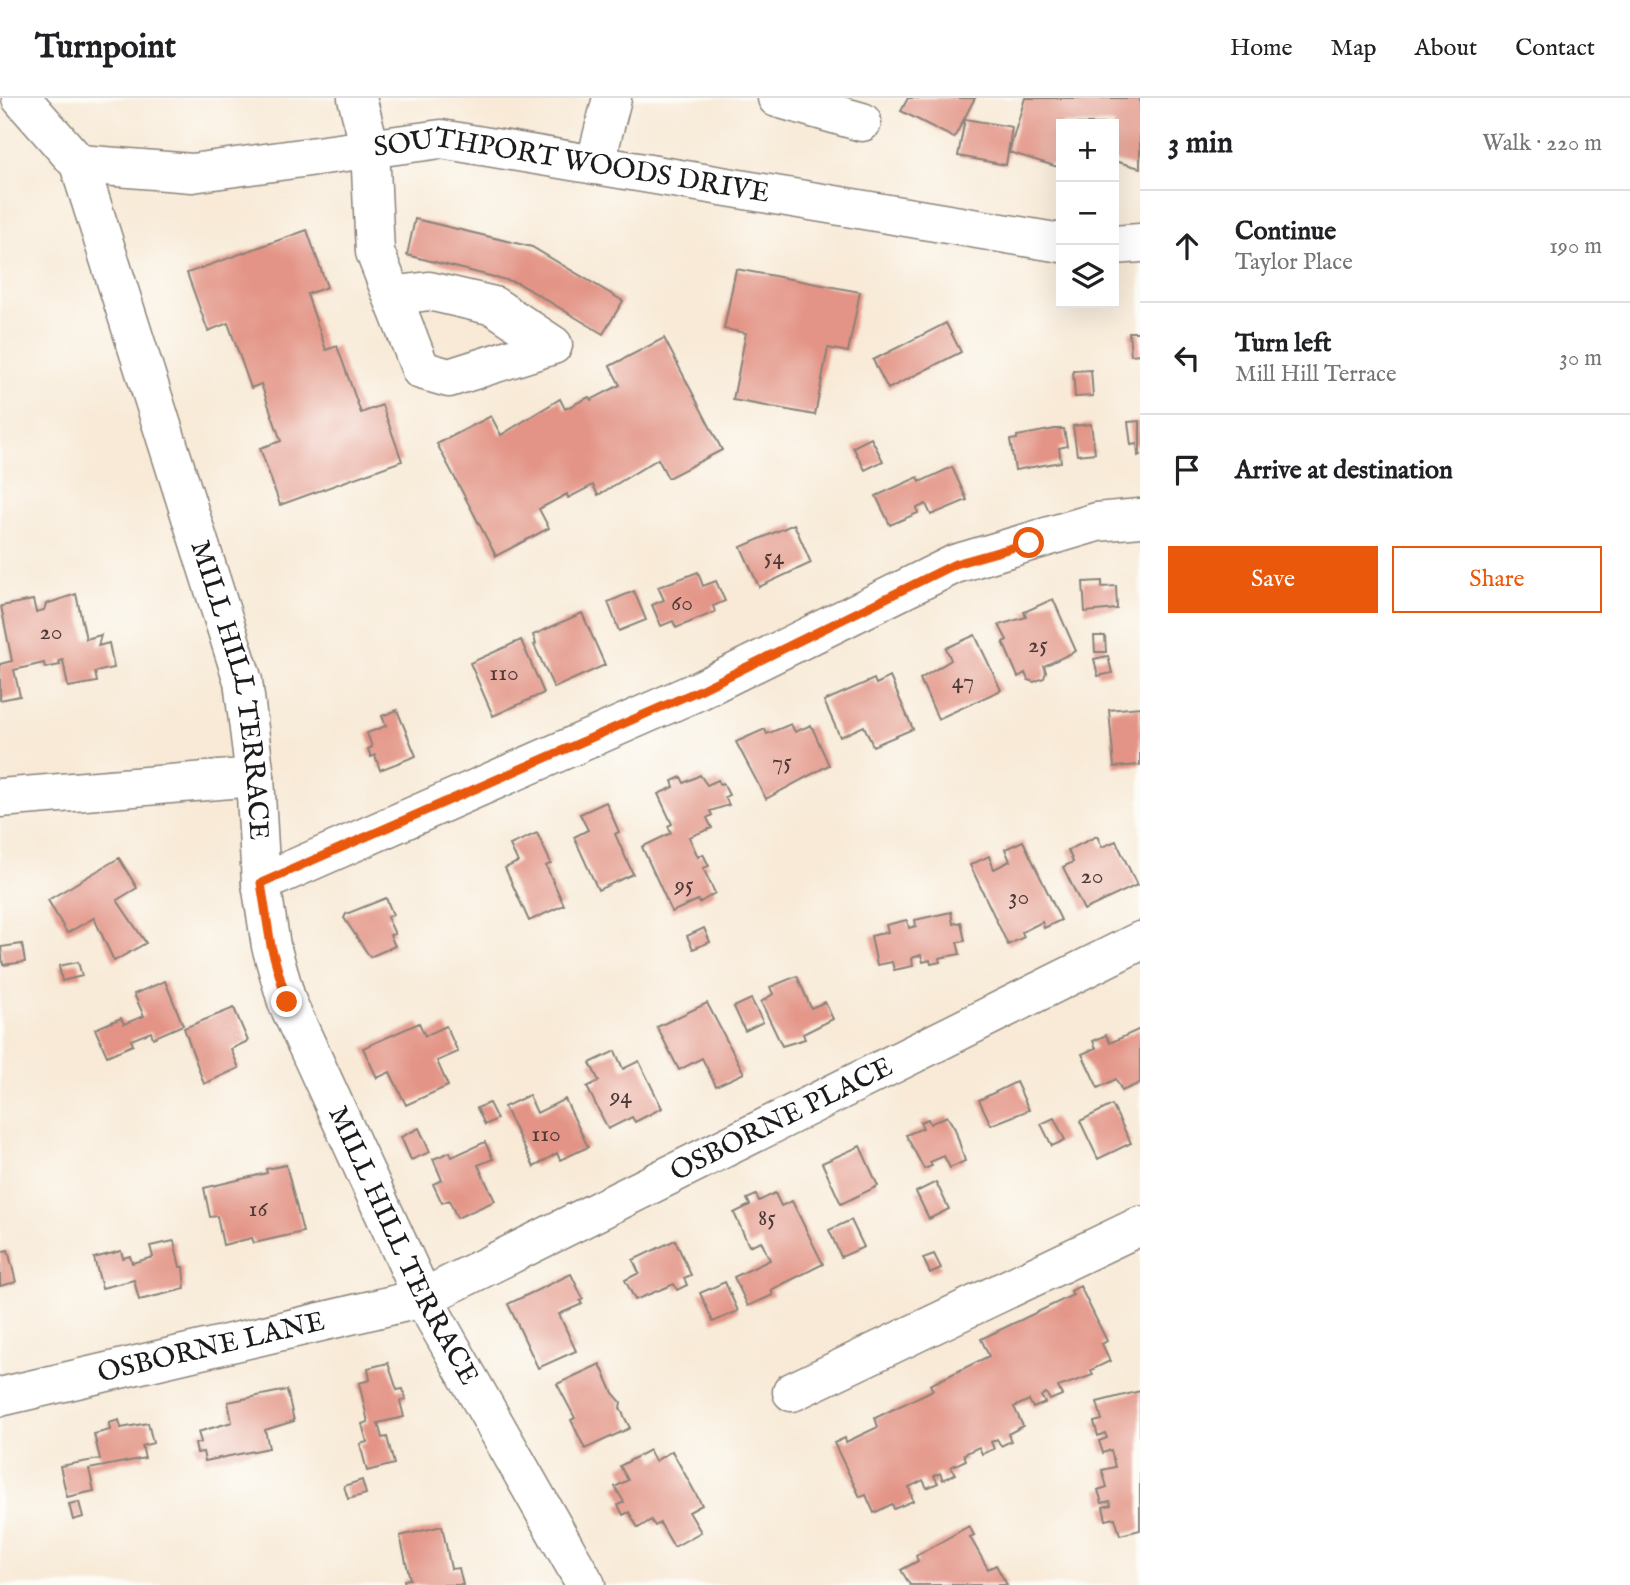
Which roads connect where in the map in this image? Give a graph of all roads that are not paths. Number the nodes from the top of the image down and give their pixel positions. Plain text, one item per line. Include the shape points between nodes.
1 (21, 98) edge
2 (357, 98) edge
3 (612, 98) edge
4 (777, 98) edge
5 (862, 122) dead end
6 (370, 148) junction
7 (79, 164) junction
8 (594, 165) junction
9 (1056, 242) edge
10 (1140, 243) edge
11 (1119, 245) edge
12 (392, 296) dead end
13 (1140, 518) edge
14 (255, 777) junction
15 (0, 798) edge
16 (261, 883) junction
17 (1140, 941) edge
18 (1140, 1226) edge
19 (423, 1297) junction
20 (792, 1392) dead end
21 (0, 1397) edge
22 (586, 1585) edge

1 - 7 street, MILL HILL TERRACE
2 - 6 street
3 - 8 street
4 - 5 street
6 - 7 street, SOUTHPORT WOODS DRIVE via 192,173
6 - 8 street, SOUTHPORT WOODS DRIVE via 441,139
6 - 12 street via 374,252
7 - 14 street, MILL HILL TERRACE via 243,681
8 - 9 street, SOUTHPORT WOODS DRIVE
10 - 11 street
13 - 16 street via 1097,522 955,564 700,690
14 - 15 street
14 - 16 street, MILL HILL TERRACE
16 - 19 street, MILL HILL TERRACE via 271,946 287,1002
17 - 19 street, OSBORNE PLACE
18 - 20 street
19 - 21 street, OSBORNE LANE
19 - 22 street, MILL HILL TERRACE

